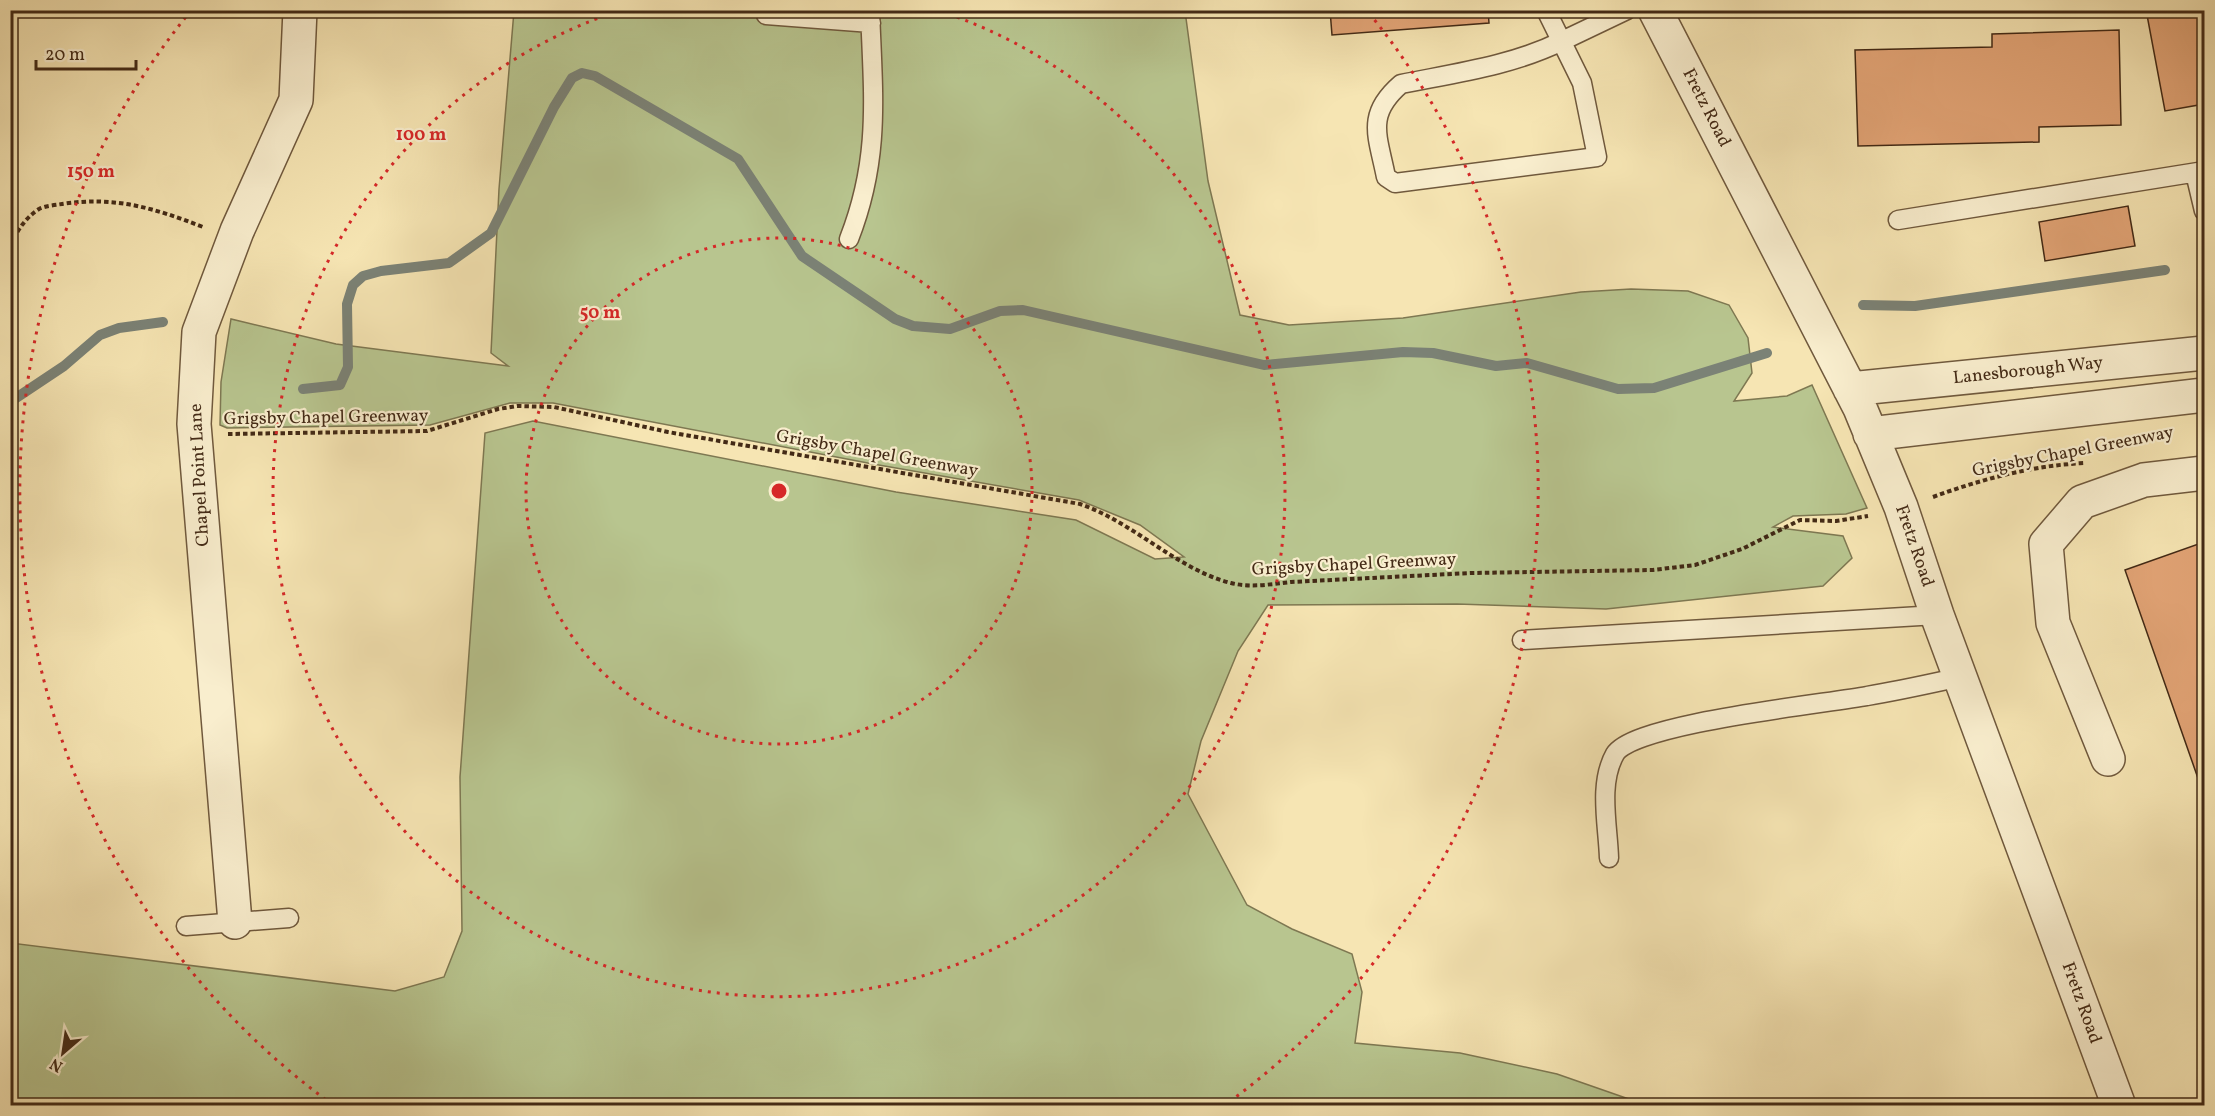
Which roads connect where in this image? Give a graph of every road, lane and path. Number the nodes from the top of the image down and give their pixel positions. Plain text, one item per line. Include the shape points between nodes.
1 (300, 10) edge
2 (1546, 10) edge
3 (1627, 10) edge
4 (1655, 10) edge
5 (766, 15) dead end
6 (871, 17) edge
7 (1562, 41) junction
8 (2200, 172) edge
9 (2205, 211) edge
10 (1898, 220) dead end
11 (234, 238) junction
12 (849, 239) dead end
13 (10, 245) edge
14 (2205, 353) edge
15 (2048, 369) junction
16 (1851, 389) junction
17 (2205, 395) edge
18 (2053, 413) junction
19 (195, 434) junction
20 (1870, 434) junction
21 (2095, 462) dead end
22 (2205, 473) edge
23 (1901, 507) junction
24 (1937, 615) junction
25 (1522, 639) dead end
26 (1961, 677) junction
27 (2108, 759) dead end
28 (1610, 858) dead end
29 (290, 918) dead end
30 (236, 922) junction
31 (186, 926) dead end
32 (2119, 1106) edge

1 - 11 street, Chapel Point Lane via 297,100
2 - 7 lane
3 - 7 lane
4 - 16 street, Fretz Road
5 - 6 lane
6 - 12 lane via 872,160
7 - 7 lane via 1519,60 1401,84 1377,112 1377,135 1386,177 1395,183 1597,157 1582,83
8 - 9 lane
8 - 10 lane
11 - 13 path via 154,208 118,201 77,202 41,208 21,224
11 - 19 street, Chapel Point Lane via 199,332
14 - 15 street, Lanesborough Way
15 - 16 street, Lanesborough Way
15 - 18 street
16 - 20 street, Fretz Road
17 - 18 street
18 - 20 street
19 - 23 path, Grigsby Chapel Greenway via 427,431 498,409 554,407 668,432 1080,504 1106,513 1186,563 1231,583 1262,586 1695,565 1742,549 1800,520 1836,521
19 - 30 street, Chapel Point Lane
20 - 23 street, Fretz Road
21 - 23 path, Grigsby Chapel Greenway via 2059,464 1999,476
22 - 27 street via 2144,480 2082,502 2046,544 2053,623
23 - 24 street, Fretz Road
24 - 25 lane
24 - 26 street, Fretz Road
26 - 28 lane via 1765,711 1628,742 1616,753 1605,779
26 - 32 street, Fretz Road
29 - 30 lane
30 - 31 lane

